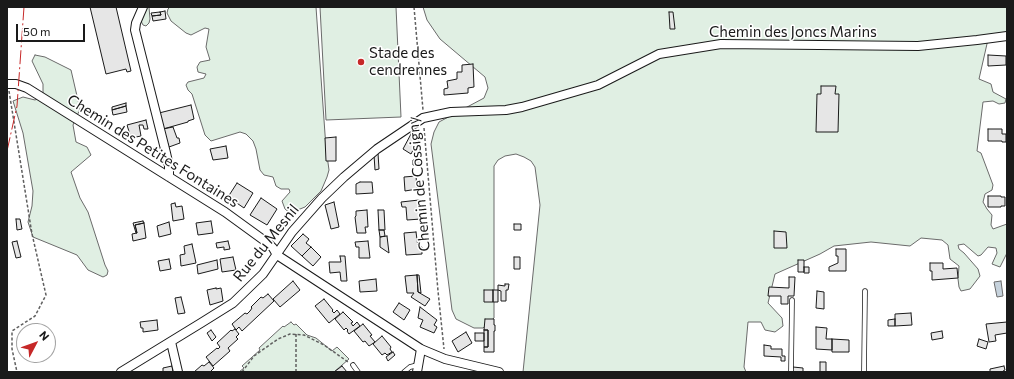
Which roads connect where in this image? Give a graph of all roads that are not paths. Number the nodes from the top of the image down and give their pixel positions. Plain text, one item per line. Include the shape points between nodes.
1 (143, 7) edge
2 (1007, 36) edge
3 (7, 84) edge
4 (423, 118) joint
5 (169, 176) junction
6 (277, 255) junction
7 (865, 291) dead end
8 (792, 300) dead end
9 (171, 342) junction
10 (424, 351) junction
11 (353, 365) road end
12 (418, 369) edge
13 (122, 372) edge
14 (178, 372) edge
15 (358, 372) edge
16 (404, 372) edge
17 (499, 372) edge
18 (791, 372) edge
19 (864, 372) edge

1 - 5 street via 135,30 166,153
2 - 4 street, Chemin des Joncs Marins via 918,46 721,44 659,54 598,85 522,107 451,112
3 - 5 street, Chemin des Petites Fontaines via 27,88
4 - 6 street, Rue du Mesnil via 377,149 344,177 303,219
5 - 6 street, Chemin des Petites Fontaines via 226,212 269,244
6 - 9 street, Rue du Mesnil via 256,282 233,303
6 - 10 street
7 - 19 lane
8 - 18 lane
9 - 13 street, Rue du Mesnil
9 - 14 street
10 - 12 street
10 - 17 street via 445,359
11 - 15 lane
12 - 16 lane via 410,367

